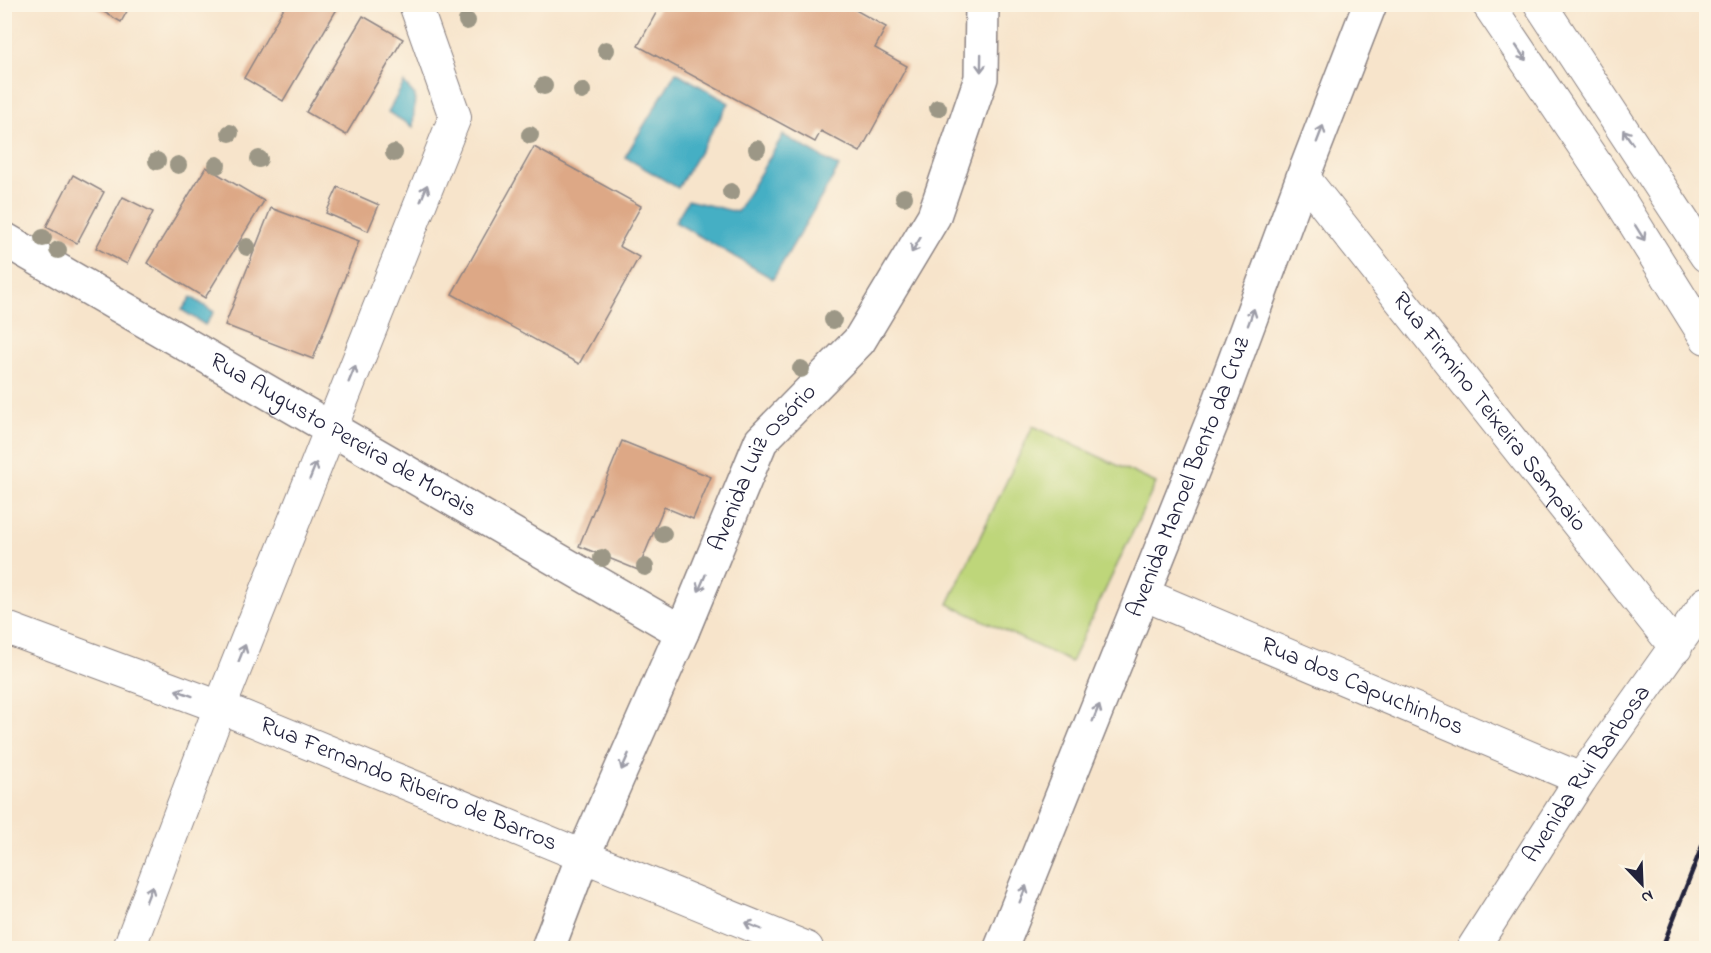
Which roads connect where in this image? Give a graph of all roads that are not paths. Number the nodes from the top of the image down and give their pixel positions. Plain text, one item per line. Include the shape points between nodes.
1 (415, 4) edge
2 (982, 4) edge
3 (1370, 4) edge
4 (1488, 4) edge
5 (1540, 4) edge
6 (1651, 171) junction
7 (1303, 177) junction
8 (1616, 194) junction
9 (4, 239) edge
10 (1707, 256) edge
11 (1707, 338) edge
12 (330, 428) junction
13 (1143, 594) junction
14 (1707, 603) edge
15 (4, 627) edge
16 (682, 632) junction
17 (1676, 648) junction
18 (220, 707) junction
19 (1581, 779) junction
20 (584, 856) junction
21 (129, 948) edge
22 (548, 948) edge
23 (807, 948) edge
24 (1001, 948) edge
25 (1473, 948) edge

12 -> 1 street via 454,117
2 -> 16 main road, Avenida Luiz Osório via 981,78 934,216 859,341 761,441
7 -> 3 main road, Avenida Manoel Bento da Cruz
4 -> 8 street
6 -> 5 street
6 - 8 street
6 - 10 street
13 -> 7 main road, Avenida Manoel Bento da Cruz
7 - 17 street, Rua Firmino Teixeira Sampaio
8 -> 11 street
9 - 12 main road, Rua Augusto Pereira de Morais
12 - 16 main road, Rua Augusto Pereira de Morais
18 -> 12 street
13 - 19 street, Rua dos Capuchinhos
24 -> 13 main road, Avenida Manoel Bento da Cruz
14 - 17 street, Avenida Rui Barbosa
18 -> 15 street, Rua Fernando Ribeiro de Barros
16 -> 20 main road, Avenida Luiz Osório
17 - 19 street, Avenida Rui Barbosa
18 - 20 street, Rua Fernando Ribeiro de Barros
21 -> 18 street
19 - 25 street, Avenida Rui Barbosa
20 - 22 main road, Avenida Luiz Osório
23 -> 20 street, Rua Fernando Ribeiro de Barros

